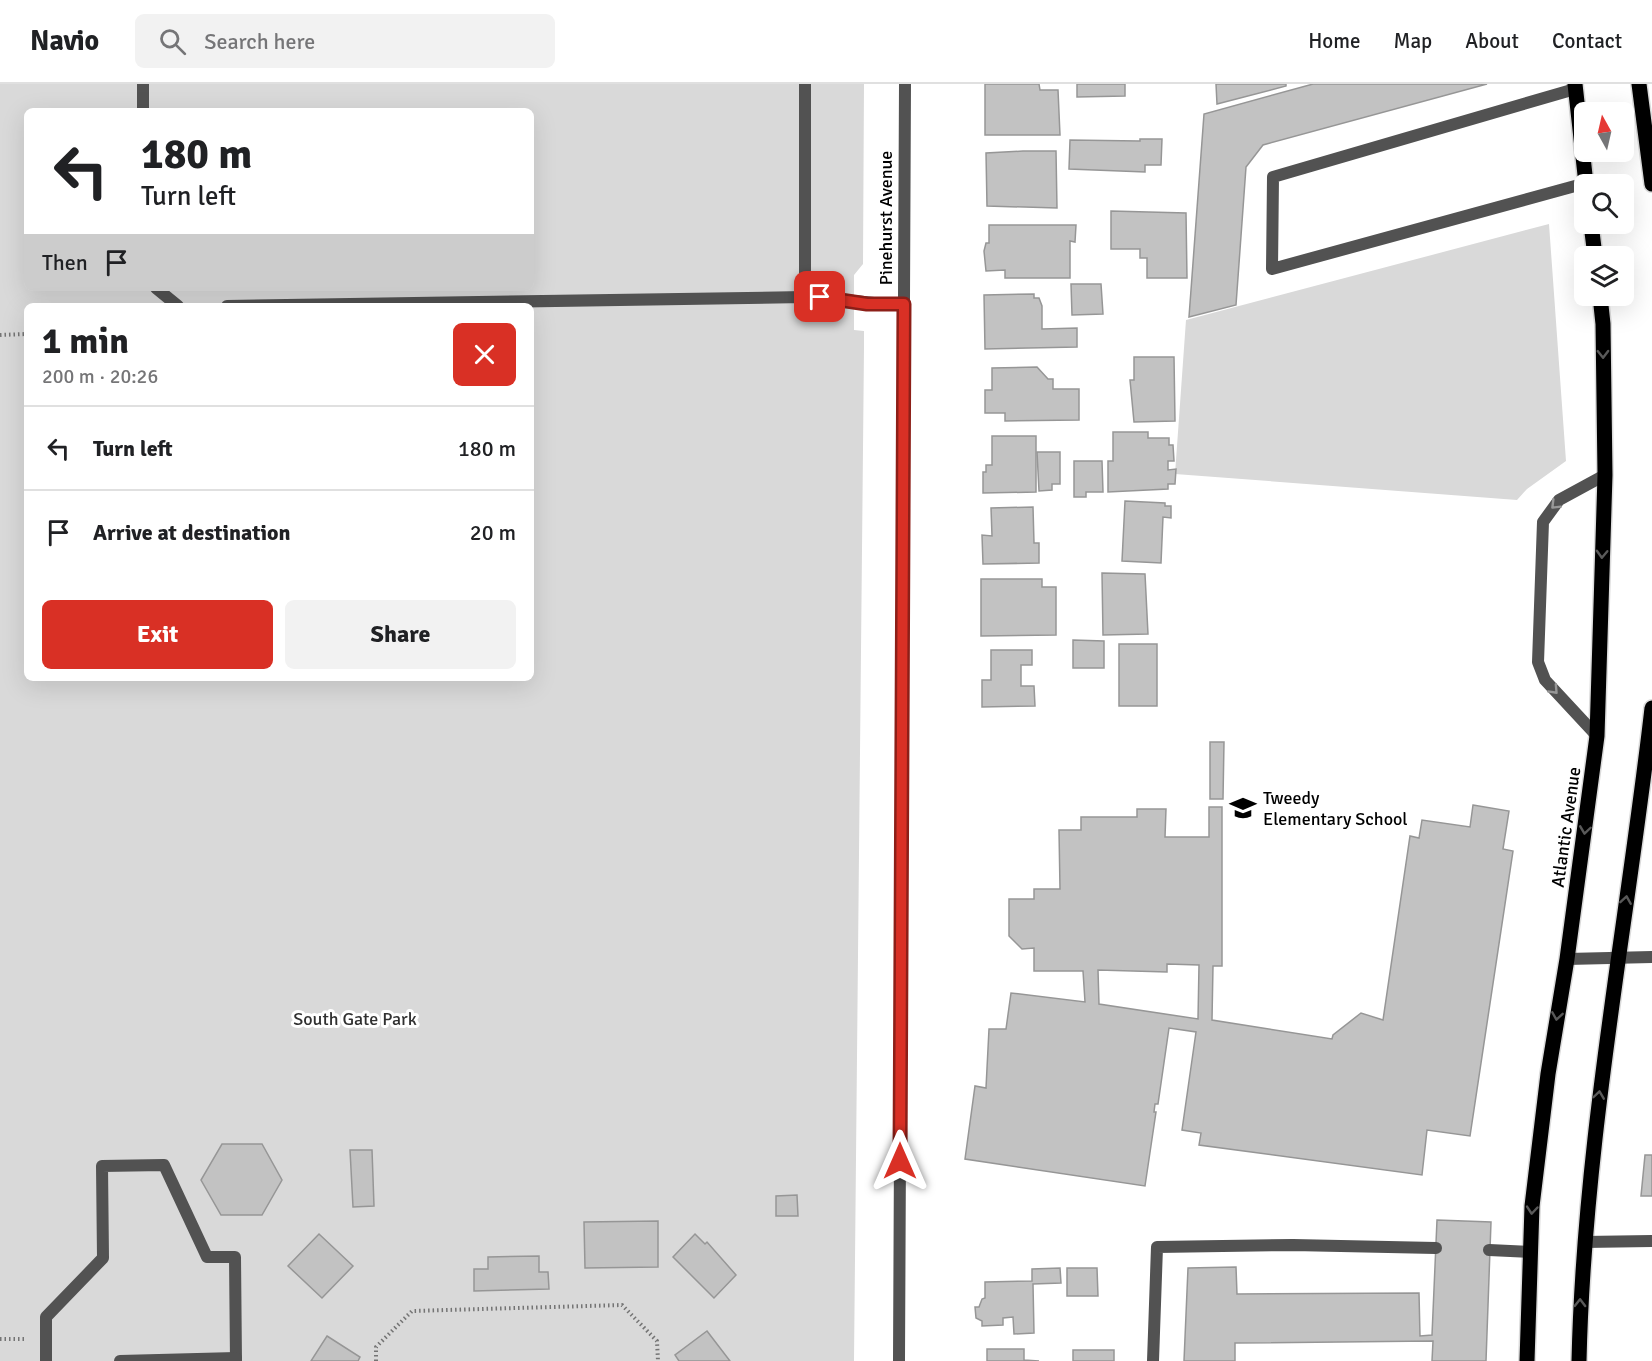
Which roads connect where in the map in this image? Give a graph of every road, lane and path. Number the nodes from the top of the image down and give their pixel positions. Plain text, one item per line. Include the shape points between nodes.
1 (143, 84) edge
2 (805, 84) edge
3 (905, 84) edge
4 (1640, 84) edge
5 (1575, 86) edge
6 (143, 108) edge
7 (1585, 174) edge
8 (1652, 184) edge
9 (1574, 187) edge
10 (160, 291) edge
11 (805, 297) junction
12 (174, 303) edge
13 (419, 303) edge
14 (904, 304) junction
15 (1600, 306) edge
16 (24, 333) edge
17 (0, 335) edge
18 (1605, 475) junction
19 (1652, 708) edge
20 (1597, 736) junction
21 (1652, 957) edge
22 (1567, 958) junction
23 (1617, 958) junction
24 (1652, 1241) edge
25 (1584, 1242) junction
26 (1436, 1248) dead end
27 (1490, 1250) dead end
28 (1529, 1252) junction
29 (236, 1360) edge
30 (46, 1361) edge
31 (120, 1361) edge
32 (376, 1361) edge
33 (658, 1361) edge
34 (899, 1361) edge
35 (1153, 1361) edge
36 (1527, 1361) edge
37 (1579, 1361) edge

1 - 6 street
2 - 11 street
3 - 14 street, Pinehurst Avenue
4 - 8 main road
5 - 7 main road
5 - 9 street via 1273,177 1272,268
10 - 12 street
11 - 13 street
11 - 14 street
14 - 34 street, Pinehurst Avenue
15 -> 18 main road, Atlantic Avenue
16 - 17 path
18 -> 20 main road, Atlantic Avenue
18 -> 20 street via 1559,500 1543,522 1538,650 1545,680
23 -> 19 main road
20 -> 22 main road, Atlantic Avenue
21 - 23 street
22 - 23 street
22 -> 28 main road, Atlantic Avenue via 1548,1074
25 -> 23 main road via 1591,1154
24 - 25 street
37 -> 25 main road
26 - 35 street via 1157,1246
27 - 28 street
28 - 36 main road, Atlantic Avenue
29 - 30 street via 235,1257 207,1257 164,1165 102,1166 103,1258 46,1317
29 - 31 street
32 - 33 path via 376,1347 412,1311 622,1305 657,1341

